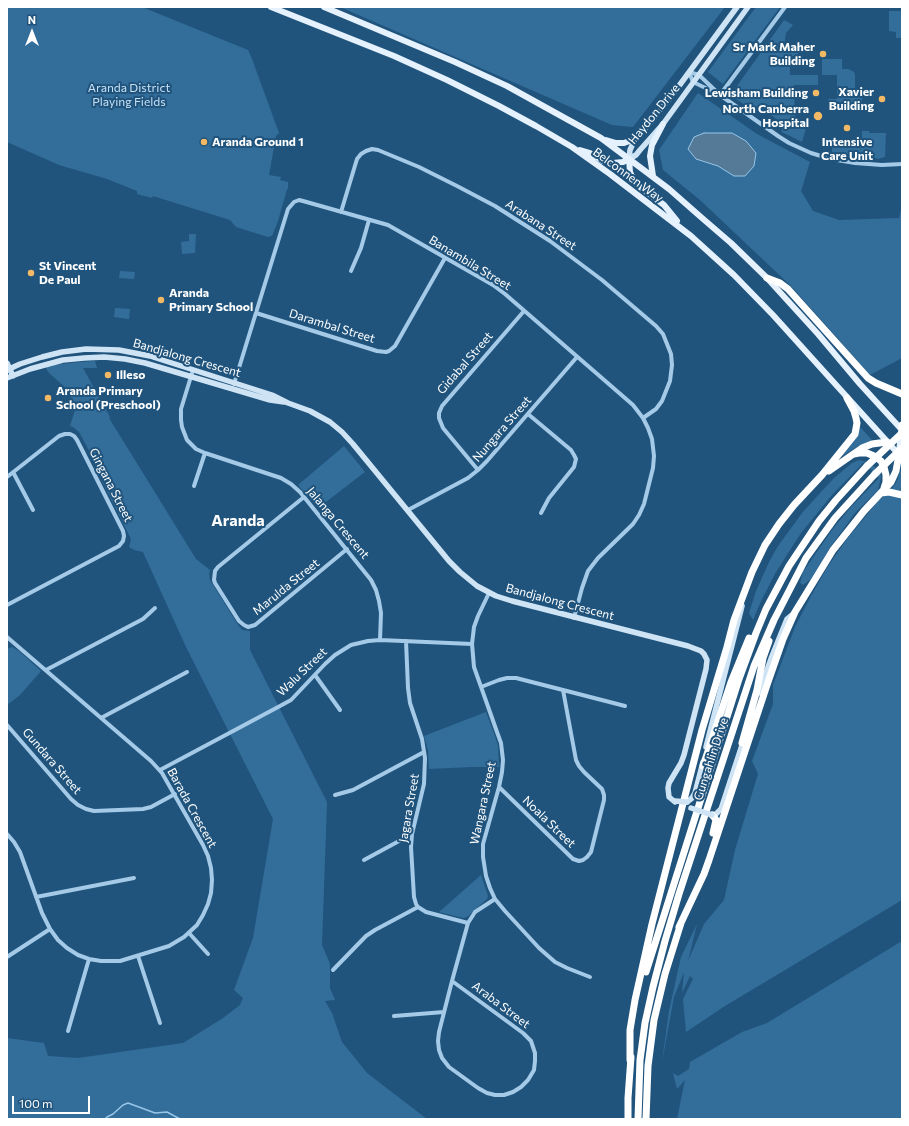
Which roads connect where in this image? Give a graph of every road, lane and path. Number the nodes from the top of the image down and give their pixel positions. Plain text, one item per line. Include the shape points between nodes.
1 (272, 7) edge
2 (324, 7) edge
3 (737, 7) edge
4 (748, 7) edge
5 (786, 7) edge
6 (689, 72) junction
7 (699, 74) junction
8 (693, 82) junction
9 (720, 95) junction
10 (663, 124) junction
11 (601, 138) junction
12 (635, 139) junction
13 (572, 147) junction
14 (629, 159) junction
15 (902, 164) edge
16 (653, 176) junction
17 (341, 212) junction
18 (369, 220) junction
19 (683, 229) junction
20 (445, 258) junction
21 (350, 271) dead end
22 (767, 278) junction
23 (524, 311) junction
24 (256, 313) junction
25 (577, 357) junction
26 (8, 367) edge
27 (193, 370) junction
28 (13, 376) junction
29 (191, 377) junction
30 (7, 378) edge
31 (234, 383) junction
32 (232, 389) junction
33 (902, 394) edge
34 (847, 398) junction
35 (288, 403) junction
36 (528, 414) junction
37 (643, 418) junction
38 (902, 425) edge
39 (902, 430) edge
40 (887, 442) junction
41 (901, 446) edge
42 (205, 454) junction
43 (847, 458) junction
44 (478, 470) junction
45 (13, 472) junction
46 (822, 475) junction
47 (7, 477) edge
48 (194, 486) dead end
49 (882, 492) junction
50 (902, 495) edge
51 (304, 497) junction
52 (33, 510) dead end
53 (408, 510) junction
54 (541, 513) dead end
55 (347, 549) junction
56 (777, 587) junction
57 (489, 593) junction
58 (744, 594) junction
59 (7, 605) edge
60 (155, 608) dead end
61 (795, 612) junction
62 (574, 618) junction
63 (774, 620) junction
64 (9, 639) edge
65 (380, 640) junction
66 (406, 641) junction
67 (472, 644) junction
68 (7, 645) edge
69 (46, 670) junction
70 (188, 672) dead end
71 (315, 675) junction
72 (480, 687) junction
73 (563, 690) junction
74 (625, 706) dead end
75 (340, 710) dead end
76 (101, 718) junction
77 (7, 725) edge
78 (741, 749) junction
79 (424, 752) junction
80 (703, 766) junction
81 (160, 770) junction
82 (499, 787) junction
83 (175, 794) junction
84 (335, 795) dead end
85 (688, 805) junction
86 (712, 815) junction
87 (7, 834) edge
88 (412, 834) junction
89 (364, 860) dead end
90 (134, 878) dead end
91 (36, 897) junction
92 (495, 899) junction
93 (418, 907) junction
94 (468, 923) junction
95 (679, 927) junction
96 (50, 929) junction
97 (189, 933) junction
98 (208, 954) dead end
99 (138, 956) junction
100 (7, 957) edge
101 (89, 959) junction
102 (333, 970) dead end
103 (590, 977) dead end
104 (452, 981) junction
105 (444, 1012) junction
106 (394, 1016) dead end
107 (160, 1023) dead end
108 (68, 1031) dead end
109 (630, 1060) junction
110 (628, 1119) edge
111 (638, 1119) edge
112 (646, 1119) edge

1 - 13 main road, Belconnen Way via 447,80
2 - 11 main road, Belconnen Way via 507,86
3 - 6 street, Haydon Drive
4 - 7 street, Haydon Drive
5 - 9 street
6 - 7 street
6 - 8 street
6 - 12 street, Haydon Drive
7 - 8 street, Haydon Drive
7 - 9 street
8 - 9 street
8 - 10 street, Haydon Drive
9 - 15 street via 778,136 811,153 855,163
10 - 14 street, Haydon Drive via 636,155
10 - 16 main road via 652,145 650,156
11 - 12 main road via 616,143
11 - 14 main road, Belconnen Way
12 - 14 street, Haydon Drive
13 - 14 main road via 603,161 613,163
13 - 19 main road, Belconnen Way
14 - 16 main road, Belconnen Way
14 - 19 main road via 630,172 635,183 664,205
16 - 22 main road, Belconnen Way via 731,243
17 - 18 street, Banambila Street
17 - 24 street, Banambila Street via 299,200 290,205
17 - 37 street, Arabana Street via 357,159 372,149 419,167 457,186 550,241 608,284 663,334 668,344 672,365 670,382 662,401
18 - 20 street, Banambila Street via 388,225
18 - 21 street via 361,248
19 - 34 main road, Belconnen Way via 773,315
20 - 23 street, Banambila Street via 493,285
20 - 24 street, Darambal Street via 395,346 389,351 381,352
22 - 33 highway via 788,289 868,378
22 - 39 main road, Belconnen Way
23 - 25 street, Banambila Street
23 - 44 street, Gidabal Street via 442,406 439,413 443,428
24 - 31 street, Banambila Street
25 - 36 street, Nungara Street
25 - 37 street, Banambila Street via 633,405
26 - 27 street, Bandjalong Crescent via 62,352 86,349 119,350 150,356
26 - 28 street
27 - 29 street, Jalanga Crescent
27 - 31 street, Bandjalong Crescent
28 - 29 street, Bandjalong Crescent via 63,360 104,357 145,363
28 - 30 street, Bandjalong Crescent
29 - 32 street, Bandjalong Crescent
29 - 42 street, Jalanga Crescent via 180,420 187,440 196,450
31 - 32 street, Banambila Street
31 - 35 street, Bandjalong Crescent
32 - 35 street, Bandjalong Crescent
34 - 40 main road, Belconnen Way
34 - 46 highway via 856,416 855,432
35 - 53 street, Bandjalong Crescent via 324,418 342,432
36 - 44 street, Nungara Street
36 - 54 street via 571,450 576,459 574,467 549,498
37 - 62 street, Banambila Street via 652,439 654,456 644,504 633,524 598,558 588,572
38 - 39 highway
39 - 41 main road
40 - 41 main road, Belconnen Way
40 - 41 main road
40 - 43 highway via 869,445
41 - 49 highway via 894,478
41 - 56 highway, Gungahlin Drive, bridge via 867,466 836,500 803,544
41 - 63 highway, Gungahlin Drive, bridge via 835,518 799,570
42 - 48 street
42 - 51 street, Jalanga Crescent via 281,478
43 - 46 highway
43 - 49 highway via 864,453 879,460 886,475
44 - 53 street, Nungara Street
45 - 47 street, Gingana Street
45 - 52 street
45 - 59 street, Gingana Street via 61,435 74,436 124,536 119,546
46 - 58 highway via 794,505 765,545
49 - 50 highway
49 - 61 highway via 864,510 833,550
51 - 55 street, Jalanga Crescent
51 - 55 street, Marulda Street via 215,571 215,583 239,621 248,627 255,625
53 - 57 street, Bandjalong Crescent via 449,561 477,586
55 - 65 street, Jalanga Crescent via 376,590 381,613
56 - 80 highway via 764,604 738,665
56 - 109 highway, Gungahlin Drive via 742,672 651,956 639,1004
57 - 62 street, Bandjalong Crescent
57 - 67 street, Wangara Street via 474,627
58 - 80 street
58 - 109 highway via 702,730 670,850 635,1000 630,1030
60 - 69 street via 143,620
61 - 78 street via 787,619 772,656
61 - 95 highway via 766,685 706,867
62 - 85 street, Bandjalong Crescent, bridge via 692,648 701,651 705,656 706,669 684,755 668,788 668,795 675,802
63 - 78 highway
63 - 111 highway, Gungahlin Drive via 756,659 665,941 643,1038
64 - 68 street
64 - 69 street, Barada Crescent
65 - 66 street, Walu Street
65 - 71 street, Walu Street via 362,642 345,648 334,655
66 - 67 street, Walu Street
66 - 79 street, Jagara Street via 410,703
67 - 72 street, Wangara Street via 474,667
69 - 76 street, Barada Crescent
70 - 76 street
71 - 75 street
71 - 81 street, Walu Street via 296,696 280,706
72 - 73 street via 503,679 516,678
72 - 82 street, Wangara Street via 501,743 503,760
73 - 74 street
73 - 82 street, Noala Street via 576,760 584,772 602,789 604,795 591,852 587,858 579,860 571,857
76 - 81 street, Barada Crescent
77 - 83 street, Gundara Street via 71,798 86,809 143,809
78 - 86 street via 722,809
79 - 84 street via 353,790
79 - 88 street, Jagara Street via 426,771
80 - 85 street
81 - 83 street, Barada Crescent
82 - 92 street, Wangara Street via 483,844 486,876
83 - 97 street, Barada Crescent via 203,845 211,868 211,893 208,904
85 - 86 street, Bandjalong Crescent, bridge
86 - 95 highway via 716,823 706,859
87 - 91 street, Barada Crescent via 20,852
88 - 89 street
88 - 93 street, Jagara Street via 414,897
90 - 91 street
91 - 96 street, Barada Crescent
92 - 94 street, Araba Street via 475,912
92 - 103 street, Wangara Street via 549,958
93 - 94 street via 426,912
93 - 102 street via 366,936
94 - 104 street, Araba Street
95 - 112 highway via 654,1020 648,1066
96 - 100 street
96 - 101 street, Barada Crescent via 67,948
97 - 98 street
97 - 99 street, Barada Crescent via 169,946
99 - 101 street, Barada Crescent via 114,962
99 - 107 street
101 - 108 street
104 - 105 street, Araba Street
104 - 105 street, Araba Street via 531,1041 535,1061 534,1070 528,1080 513,1092 495,1095 486,1093 450,1068 442,1058 438,1041
105 - 106 street
109 - 110 highway

